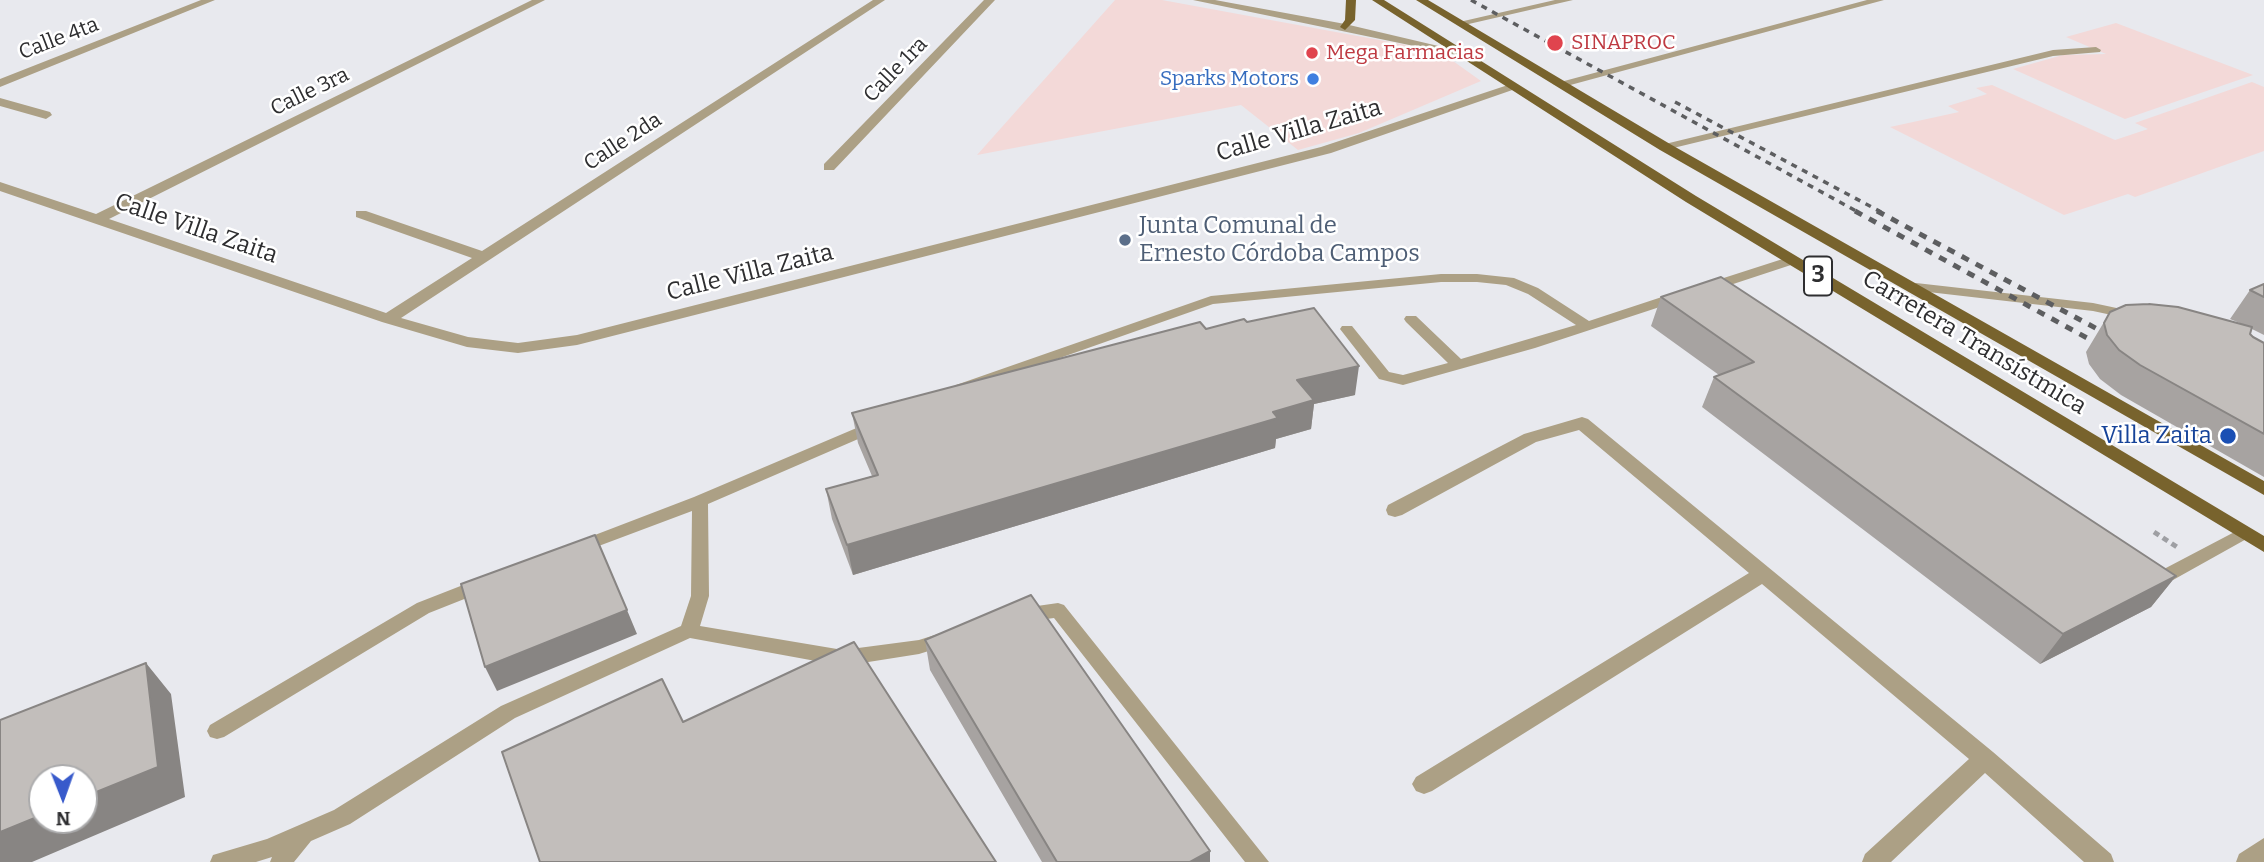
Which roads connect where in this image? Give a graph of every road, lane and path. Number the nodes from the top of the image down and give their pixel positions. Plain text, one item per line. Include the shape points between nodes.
1 (210, 0) edge
2 (540, 0) edge
3 (880, 0) edge
4 (990, 0) edge
5 (1198, 0) edge
6 (1351, 0) edge
7 (1377, 0) edge
8 (1421, 0) edge
9 (1568, 0) edge
10 (1880, 0) edge
11 (1460, 23) junction
12 (1345, 27) junction
13 (2096, 50) dead end
14 (1462, 53) junction
15 (0, 83) edge
16 (1559, 84) junction
17 (1515, 87) junction
18 (0, 102) edge
19 (46, 115) dead end
20 (1665, 147) junction
21 (829, 167) dead end
22 (0, 186) edge
23 (360, 214) dead end
24 (98, 219) junction
25 (484, 257) junction
26 (1792, 260) junction
27 (1711, 287) junction
28 (1916, 287) junction
29 (1734, 302) edge
30 (388, 319) junction
31 (1411, 319) dead end
32 (2149, 321) edge
33 (1585, 324) junction
34 (1347, 329) dead end
35 (1458, 365) junction
36 (949, 393) edge
37 (887, 420) edge
38 (2264, 489) edge
39 (700, 501) junction
40 (1395, 510) dead end
41 (2244, 533) junction
42 (2264, 545) edge
43 (562, 554) edge
44 (2132, 570) edge
45 (1761, 575) junction
46 (499, 579) edge
47 (999, 621) edge
48 (689, 631) junction
49 (959, 634) edge
50 (217, 732) dead end
51 (1985, 759) junction
52 (1424, 784) dead end
53 (303, 834) junction
54 (2264, 849) edge
55 (221, 862) edge
56 (281, 862) edge
57 (1258, 862) edge
58 (1874, 862) edge
59 (2102, 862) edge
60 (2248, 862) edge

1 - 15 street, Calle 4ta
2 - 24 street, Calle 3ra
3 - 25 street, Calle 2da
4 - 21 street, Calle 1ra
5 - 12 street
6 - 12 main road
7 - 14 main road, Carretera Transístmica / 3
8 - 11 main road, Carretera Transístmica / 3
9 - 11 lane
10 - 16 street
11 - 16 main road, Carretera Transístmica / 3
12 - 14 street
13 - 20 lane via 2053,53
14 - 17 main road, Carretera Transístmica / 3
16 - 20 main road, Carretera Transístmica / 3
17 - 26 main road, Carretera Transístmica / 3
17 - 30 street, Calle Villa Zaita via 1326,150 577,341 518,348 467,342
18 - 19 street
20 - 28 main road, Carretera Transístmica / 3
22 - 24 street, Calle Villa Zaita
23 - 25 street
24 - 30 street, Calle Villa Zaita
25 - 30 street, Calle 2da
26 - 27 lane
26 - 41 main road, Carretera Transístmica / 3
27 - 29 lane
27 - 33 lane
28 - 32 lane via 2093,307
28 - 38 main road, Carretera Transístmica / 3
31 - 35 lane
33 - 35 lane
33 - 36 lane via 1533,291 1509,281 1478,278 1211,300
34 - 35 lane via 1388,379 1403,380
37 - 39 lane
39 - 43 lane
39 - 48 lane via 700,596
40 - 45 street via 1530,438 1582,423
41 - 42 main road, Carretera Transístmica / 3
41 - 44 lane via 2166,575
45 - 51 street
45 - 52 street
46 - 50 lane via 424,608
47 - 57 lane via 1058,610
48 - 49 lane via 843,658 919,648
48 - 53 lane via 508,712 342,817
51 - 58 street
51 - 59 street
53 - 55 lane
53 - 56 lane
54 - 60 street

